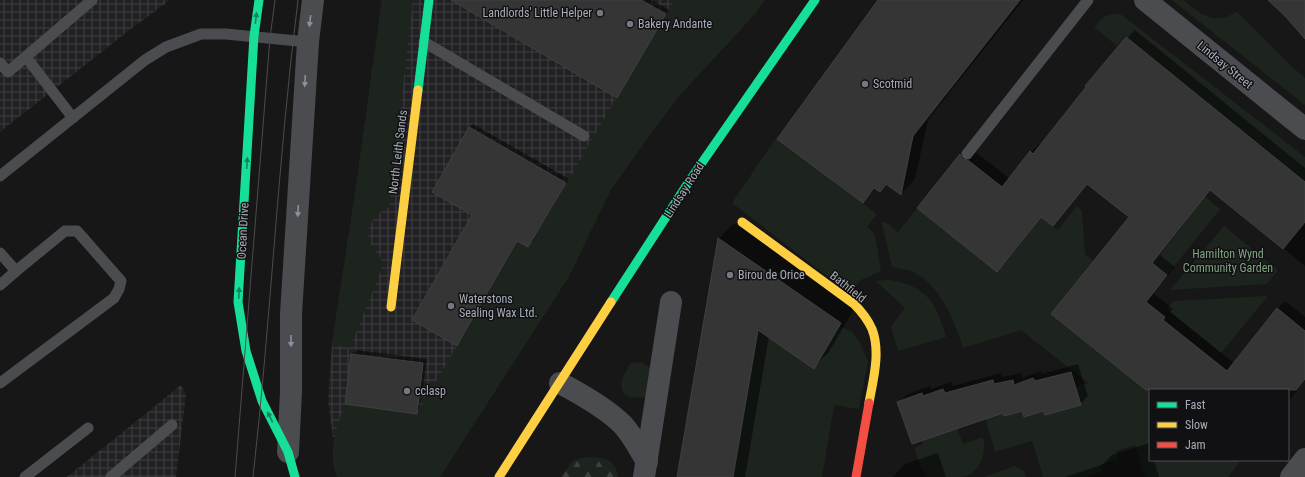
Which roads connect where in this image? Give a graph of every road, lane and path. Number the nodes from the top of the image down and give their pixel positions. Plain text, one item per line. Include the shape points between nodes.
1 (92, 0) edge
2 (259, 0) edge
3 (313, 0) edge
4 (429, 0) edge
5 (815, 0) edge
6 (1088, 0) edge
7 (1145, 0) edge
8 (254, 36) junction
9 (308, 42) junction
10 (424, 42) junction
11 (26, 57) junction
12 (0, 63) edge
13 (73, 118) junction
14 (1305, 129) edge
15 (584, 136) dead end
16 (968, 154) dead end
17 (0, 176) edge
18 (742, 222) dead end
19 (0, 253) edge
20 (16, 271) junction
21 (0, 285) edge
22 (671, 302) dead end
23 (391, 307) dead end
24 (0, 383) edge
25 (560, 384) junction
26 (172, 425) dead end
27 (88, 428) dead end
28 (288, 452) junction
29 (1305, 459) edge
30 (646, 470) edge
31 (25, 477) edge
32 (111, 477) edge
33 (295, 477) edge
34 (499, 477) edge
35 (856, 477) edge
36 (1291, 477) edge

1 - 11 lane
8 -> 2 street, Ocean Drive
3 -> 9 street, Ocean Drive
4 - 10 street, North Leith Sands
5 - 25 street, Lindsay Road via 690,180
6 - 16 lane
7 - 14 street, Lindsay Street
8 - 9 lane
8 - 13 lane via 201,34 166,47 145,60
28 -> 8 street, Ocean Drive via 262,401 246,351 238,302
9 -> 28 street, Ocean Drive via 291,314
10 - 15 lane
10 - 23 street, North Leith Sands
11 - 12 lane via 8,72
11 - 13 lane
13 - 17 lane
18 - 35 street, Bathfield via 854,304 872,328 876,345 875,368
19 - 20 lane
20 - 21 lane
20 - 24 lane via 65,231 77,231 121,280 114,298
22 - 30 street
25 - 30 street via 572,389 622,425 631,436
25 - 34 street, Lindsay Road
26 - 32 lane
27 - 31 lane
28 - 33 street, Ocean Drive
29 - 36 street

